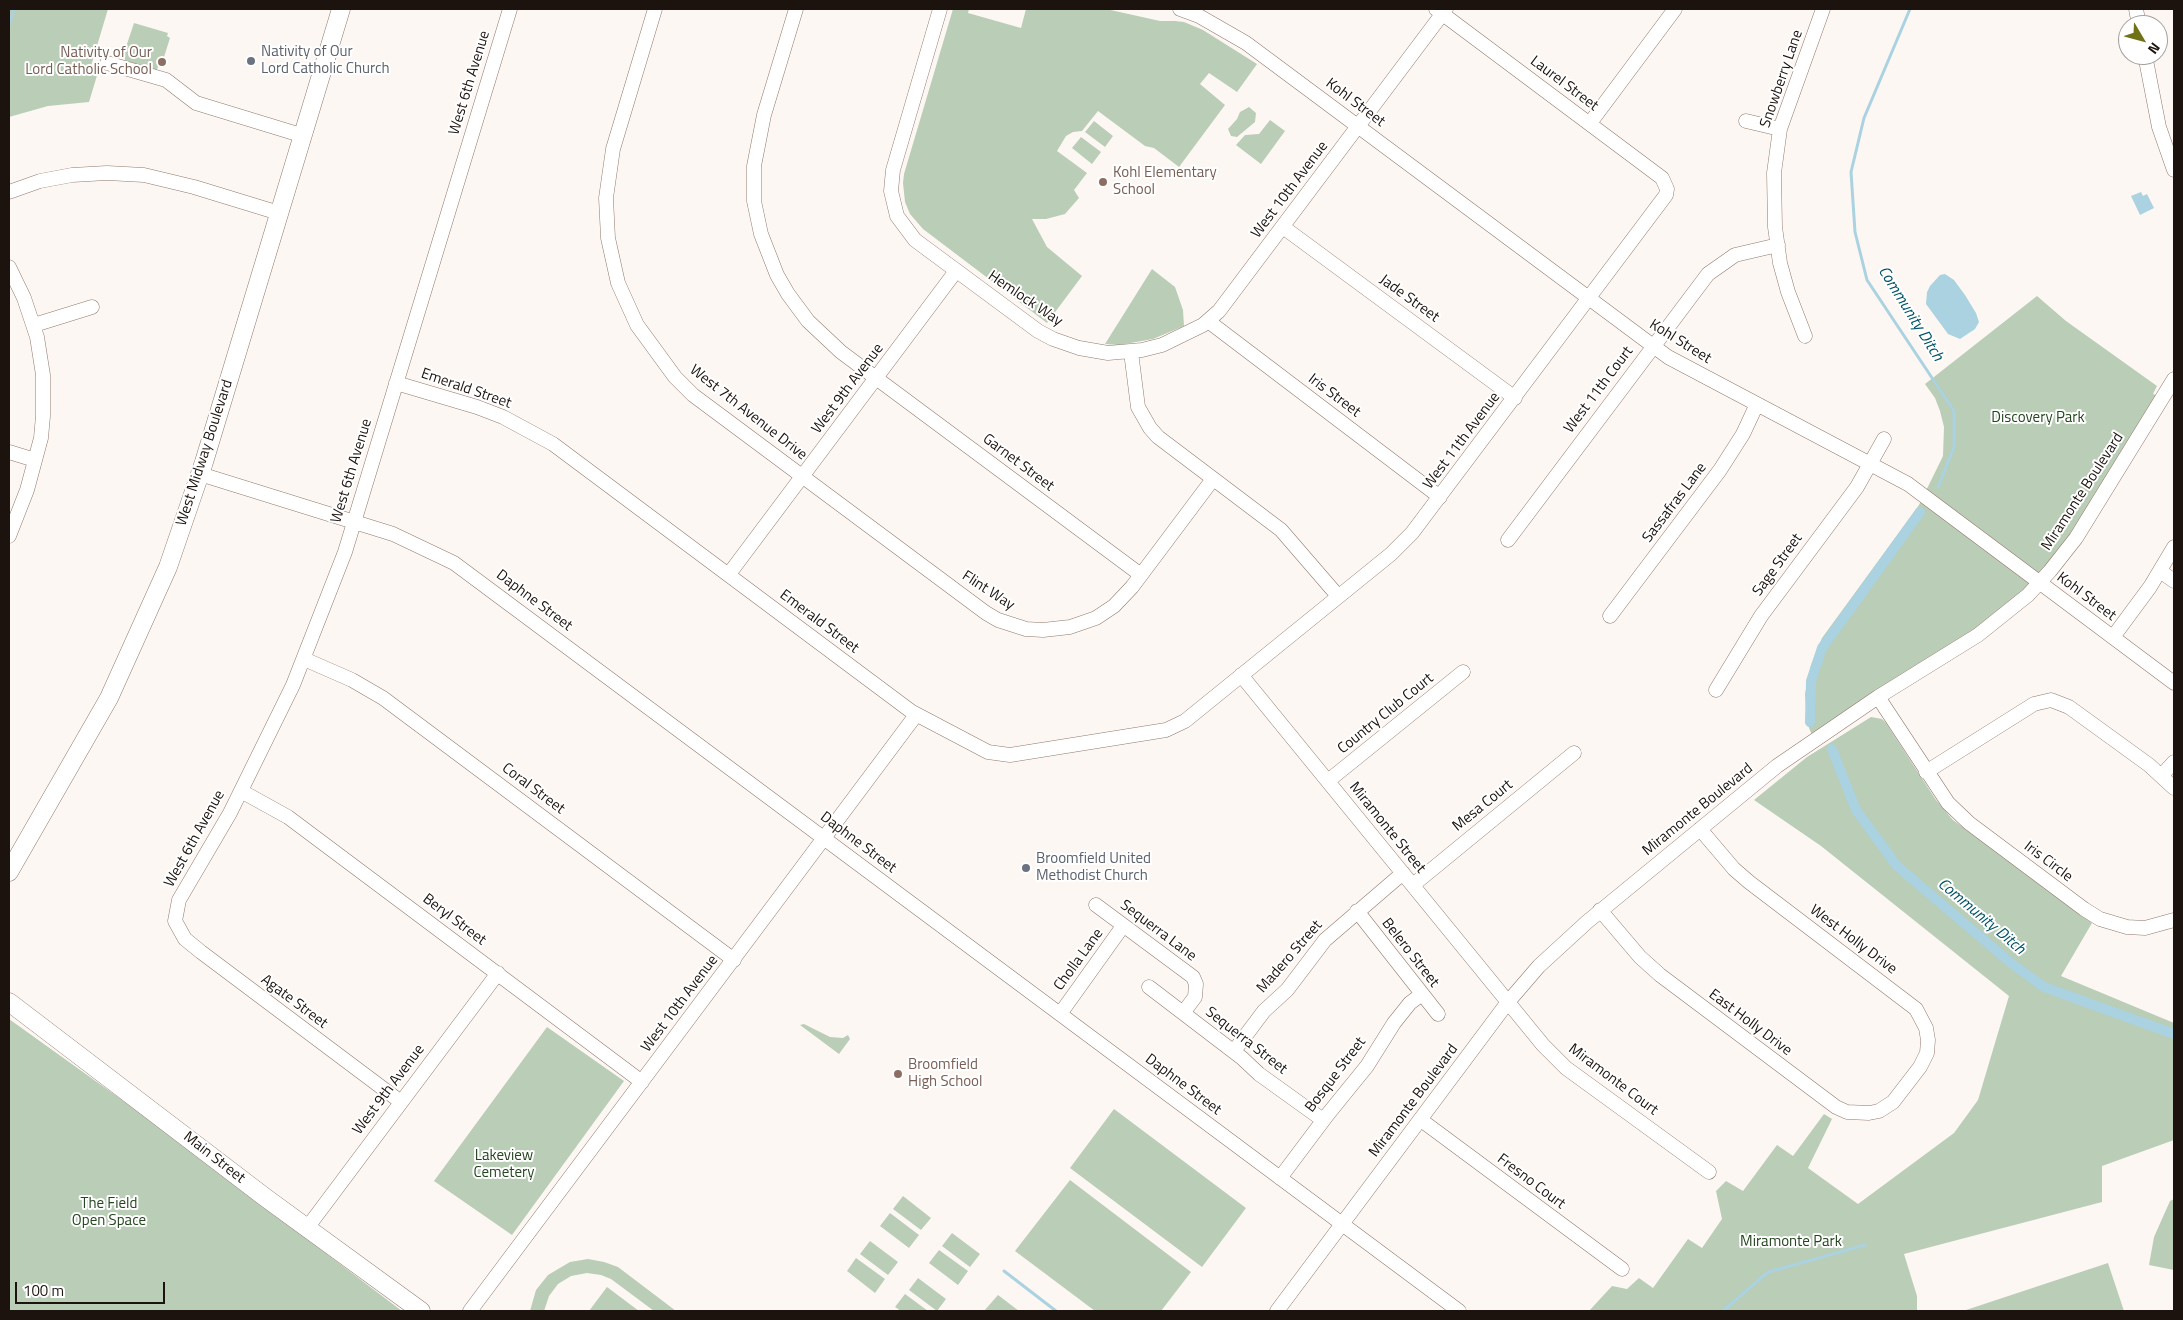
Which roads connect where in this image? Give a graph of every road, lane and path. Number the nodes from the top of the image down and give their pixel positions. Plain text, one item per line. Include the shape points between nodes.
1 (340, 9) edge
2 (510, 9) edge
3 (654, 9) edge
4 (796, 9) edge
5 (940, 9) edge
6 (1180, 9) edge
7 (1675, 9) edge
8 (1823, 9) edge
9 (1441, 10) edge
10 (107, 64) dead end
11 (2147, 65) edge
12 (1746, 121) dead end
13 (1590, 123) junction
14 (1358, 126) junction
15 (1780, 130) junction
16 (304, 136) junction
17 (2174, 170) edge
18 (1667, 188) joint
19 (9, 192) edge
20 (279, 213) junction
21 (1283, 227) junction
22 (1778, 245) junction
23 (9, 267) edge
24 (956, 271) junction
25 (1590, 299) junction
26 (92, 307) dead end
27 (1208, 321) junction
28 (34, 325) junction
29 (1805, 336) dead end
30 (1653, 346) junction
31 (1131, 352) junction
32 (876, 378) junction
33 (2174, 379) edge
34 (396, 383) junction
35 (1515, 398) junction
36 (1757, 404) junction
37 (1884, 439) dead end
38 (9, 452) edge
39 (35, 460) junction
40 (1870, 462) junction
41 (200, 474) junction
42 (803, 476) junction
43 (1213, 479) junction
44 (1440, 497) junction
45 (354, 521) junction
46 (9, 536) edge
47 (1508, 540) dead end
48 (2174, 547) edge
49 (2160, 571) junction
50 (729, 574) junction
51 (1141, 575) junction
52 (2174, 581) edge
53 (2039, 583) junction
54 (1338, 596) junction
55 (1610, 616) dead end
56 (2113, 637) junction
57 (304, 659) junction
58 (1463, 672) dead end
59 (1241, 675) junction
60 (2174, 683) edge
61 (1716, 690) dead end
62 (1878, 698) junction
63 (916, 715) junction
64 (1574, 753) dead end
65 (2174, 762) edge
66 (1926, 772) junction
67 (2161, 776) junction
68 (1328, 781) junction
69 (2174, 788) edge
70 (241, 791) junction
71 (1700, 829) junction
72 (825, 838) junction
73 (9, 872) edge
74 (1404, 873) junction
75 (1413, 885) junction
76 (1096, 905) dead end
77 (1600, 910) junction
78 (1357, 911) junction
79 (2174, 920) edge
80 (175, 922) joint
81 (1124, 926) junction
82 (734, 960) junction
83 (498, 973) junction
84 (1149, 987) dead end
85 (1422, 994) junction
86 (9, 1002) edge
87 (1508, 1002) junction
88 (1183, 1013) junction
89 (1060, 1014) junction
90 (1438, 1014) dead end
91 (1234, 1051) junction
92 (642, 1082) junction
93 (1899, 1096) joint
94 (401, 1102) junction
95 (1323, 1120) junction
96 (1421, 1120) junction
97 (1709, 1172) dead end
98 (1280, 1178) junction
99 (1342, 1225) junction
100 (307, 1228) junction
101 (1622, 1270) dead end
102 (421, 1311) edge
103 (470, 1311) edge
104 (1278, 1311) edge
105 (1459, 1311) edge

1 - 16 main road, West Midway Boulevard
2 - 34 street, West 6th Avenue
3 - 42 street, West 7th Avenue Drive via 609,169 606,214 618,283 637,326 675,377 693,395
4 - 32 street, Garnet Street via 758,138 754,166 757,218 768,254 788,294 820,333
5 - 24 street, Hemlock Way via 895,160 891,192 897,216 909,234
6 - 14 street, Kohl Street via 1200,16 1246,42
7 - 13 street
8 - 15 street, Snowberry Lane
9 - 13 street, Laurel Street
9 - 14 street, West 10th Avenue
10 - 16 street via 166,80 196,103
11 - 17 street via 2159,128
12 - 15 street
13 - 18 street, Laurel Street via 1662,178
14 - 21 street, West 10th Avenue
14 - 25 street, Kohl Street
15 - 22 street, Snowberry Lane via 1774,186
16 - 20 main road, West Midway Boulevard
18 - 25 street, West 11th Avenue via 1664,200
19 - 20 street via 72,175 144,175
20 - 41 main road, West Midway Boulevard
21 - 27 street, West 10th Avenue
21 - 35 street, Jade Street
22 - 29 street, Snowberry Lane via 1784,277
22 - 30 street, West 11th Court via 1745,251 1716,266
23 - 28 street
24 - 31 street, Hemlock Way via 1053,339 1096,352
24 - 32 street, West 9th Avenue
25 - 30 street, Kohl Street
25 - 35 street, West 11th Avenue
26 - 28 street
27 - 31 street, West 10th Avenue via 1162,344
27 - 44 street, Iris Street
28 - 39 street via 43,375 43,416
30 - 36 street, Kohl Street
30 - 47 street, West 11th Court
31 - 43 street via 1138,406 1144,420 1158,437
32 - 42 street, West 9th Avenue
32 - 51 street, Garnet Street
33 - 53 street, Miramonte Boulevard via 2085,525
34 - 45 street, West 6th Avenue
34 - 50 street, Emerald Street via 477,407 532,432 588,468
35 - 44 street, West 11th Avenue
36 - 40 street, Kohl Street
36 - 55 street, Sassafras Lane via 1720,470
37 - 40 street, Sage Street
38 - 39 street
39 - 46 street
40 - 53 street, Kohl Street via 1922,494
40 - 61 street, Sage Street via 1857,487 1761,616
41 - 45 street, Daphne Street
41 - 73 main road, West Midway Boulevard via 168,567 125,667
42 - 50 street, West 9th Avenue
42 - 51 street, Flint Way via 986,613 1012,626 1043,630 1070,628 1084,623 1114,606
43 - 51 street, Flint Way
43 - 54 street via 1281,530
44 - 54 street, West 11th Avenue via 1404,541
45 - 57 street, West 6th Avenue
45 - 72 street, Daphne Street via 430,550 474,576
48 - 49 street
49 - 52 street
49 - 56 street
50 - 63 street, Emerald Street
53 - 56 street, Kohl Street
53 - 62 street, Miramonte Boulevard via 1978,635
54 - 59 street, West 11th Avenue
56 - 60 street, Kohl Street
57 - 70 street, West 6th Avenue
57 - 82 street, Coral Street via 383,698
58 - 68 street, Country Club Court
59 - 63 street, Emerald Street via 1185,721 1166,730 1010,755 988,752
59 - 68 street, Miramonte Street
62 - 66 street, Iris Circle
62 - 71 street, Miramonte Boulevard via 1776,766
63 - 72 street, West 10th Avenue
64 - 75 street, Mesa Court
65 - 67 street
66 - 67 street via 2051,694
66 - 79 street, Iris Circle via 1948,803 1969,823 2100,919 2138,928
67 - 69 street
68 - 74 street, Miramonte Street
70 - 80 street, West 6th Avenue via 180,900
70 - 83 street, Beryl Street via 288,817
71 - 77 street, Miramonte Boulevard
71 - 93 street, West Holly Drive via 1749,882 1916,1009 1926,1028 1926,1052 1920,1067
72 - 82 street, West 10th Avenue
72 - 89 street, Daphne Street
74 - 75 street, Miramonte Street
74 - 78 street, Madero Street
75 - 87 street, Miramonte Street
76 - 81 street, Sequerra Lane
77 - 87 street, Miramonte Boulevard via 1558,947
77 - 93 street, East Holly Drive via 1660,976 1836,1107 1847,1112 1868,1113 1888,1106
78 - 85 street, Belero Street
78 - 91 street, Madero Street via 1325,940
80 - 94 street, Agate Street via 185,939 201,952
81 - 88 street, Sequerra Lane via 1193,977 1195,997
81 - 89 street, Cholla Lane
82 - 92 street, West 10th Avenue
83 - 92 street, Beryl Street
83 - 94 street, West 9th Avenue
84 - 88 street, Sequerra Street
85 - 90 street, Belero Street
85 - 95 street, Bosque Street via 1394,1022 1367,1066
86 - 100 main road, Main Street
87 - 96 street, Miramonte Boulevard
87 - 97 street, Miramonte Court via 1566,1068
88 - 91 street, Sequerra Street
89 - 98 street, Daphne Street
91 - 95 street, Sequerra Street via 1259,1074
92 - 103 street, West 10th Avenue
94 - 100 street, West 9th Avenue
95 - 98 street, Bosque Street
96 - 99 street, Miramonte Boulevard
96 - 101 street, Fresno Court
98 - 99 street, Daphne Street
99 - 104 street, Miramonte Boulevard
99 - 105 street, Daphne Street
100 - 102 main road, Main Street

